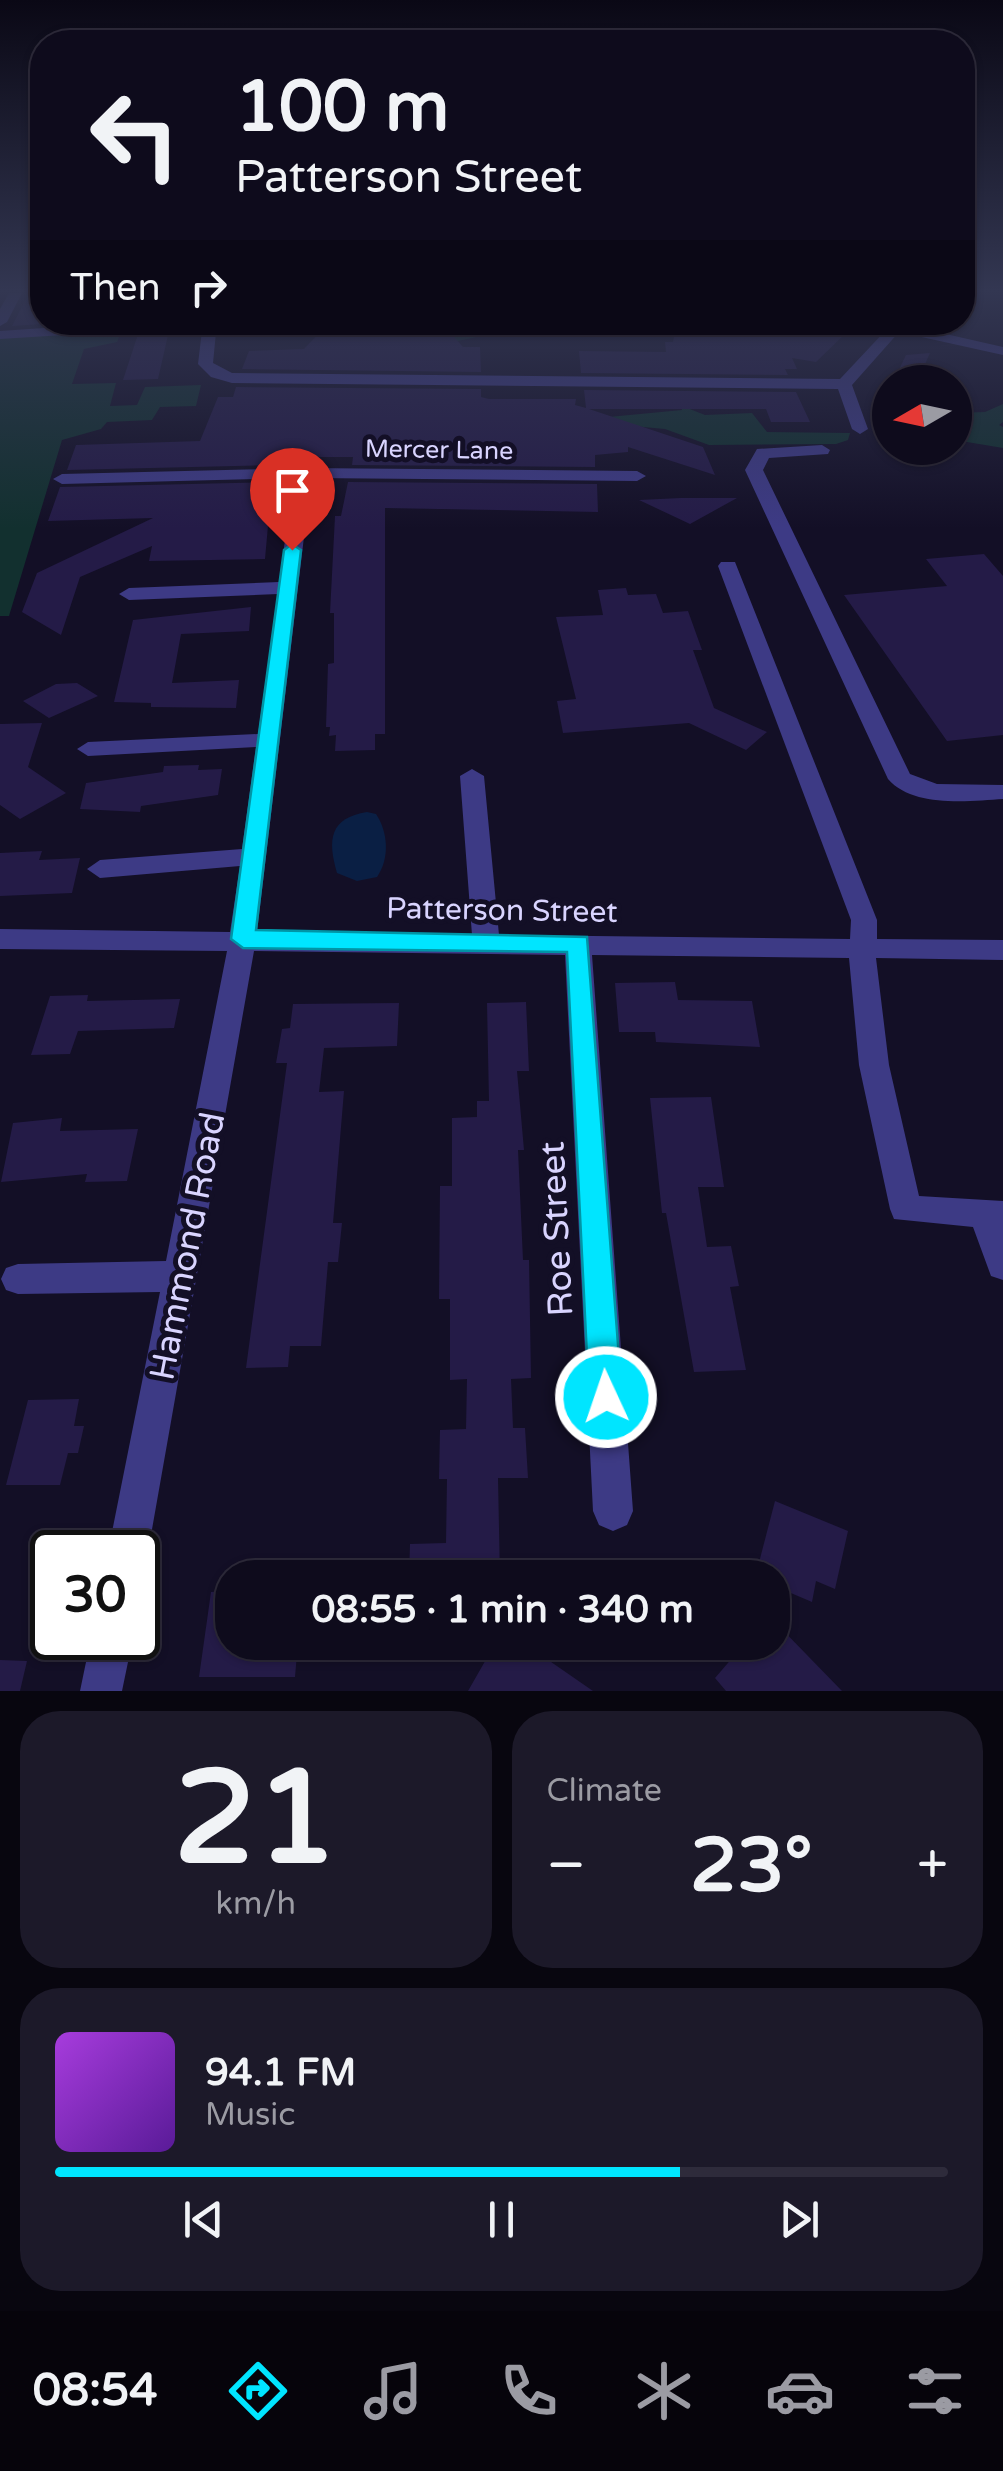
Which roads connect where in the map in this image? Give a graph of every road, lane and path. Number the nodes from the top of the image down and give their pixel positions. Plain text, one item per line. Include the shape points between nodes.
1 (214, 372) edge
2 (855, 372) edge
3 (844, 384) junction
4 (860, 428) dead end
5 (822, 450) dead end
6 (303, 473) junction
7 (637, 476) dead end
8 (62, 479) dead end
9 (728, 566) dead end
10 (287, 588) junction
11 (129, 594) dead end
12 (268, 740) junction
13 (88, 750) dead end
14 (472, 776) dead end
15 (1003, 792) edge
16 (253, 857) junction
17 (100, 869) dead end
18 (0, 939) edge
19 (243, 939) junction
20 (486, 942) junction
21 (578, 943) junction
22 (861, 949) junction
23 (1003, 950) edge
24 (994, 1215) edge
25 (1003, 1265) edge
26 (182, 1276) junction
27 (18, 1279) dead end
28 (612, 1511) dead end
29 (132, 1530) edge
30 (107, 1660) edge
31 (101, 1691) edge

1 - 3 street via 240,379
2 - 3 street
3 - 4 street
5 - 15 street via 763,453 754,470 900,779 940,793
6 - 7 street, Mercer Lane
6 - 8 street, Mercer Lane
6 - 10 street, Hammond Road
9 - 22 street via 864,920
10 - 11 street
10 - 12 street, Hammond Road
12 - 13 street
12 - 16 street, Hammond Road
14 - 20 street
16 - 17 street
16 - 19 street, Hammond Road
18 - 19 street, Patterson Street
19 - 20 street, Patterson Street
19 - 26 street, Hammond Road
20 - 21 street, Patterson Street
21 - 22 street, Patterson Street
21 - 28 street, Roe Street
22 - 23 street, Patterson Street
22 - 24 street via 868,1022 906,1209
24 - 25 street
26 - 27 street
26 - 29 street, Hammond Road
30 - 31 street

